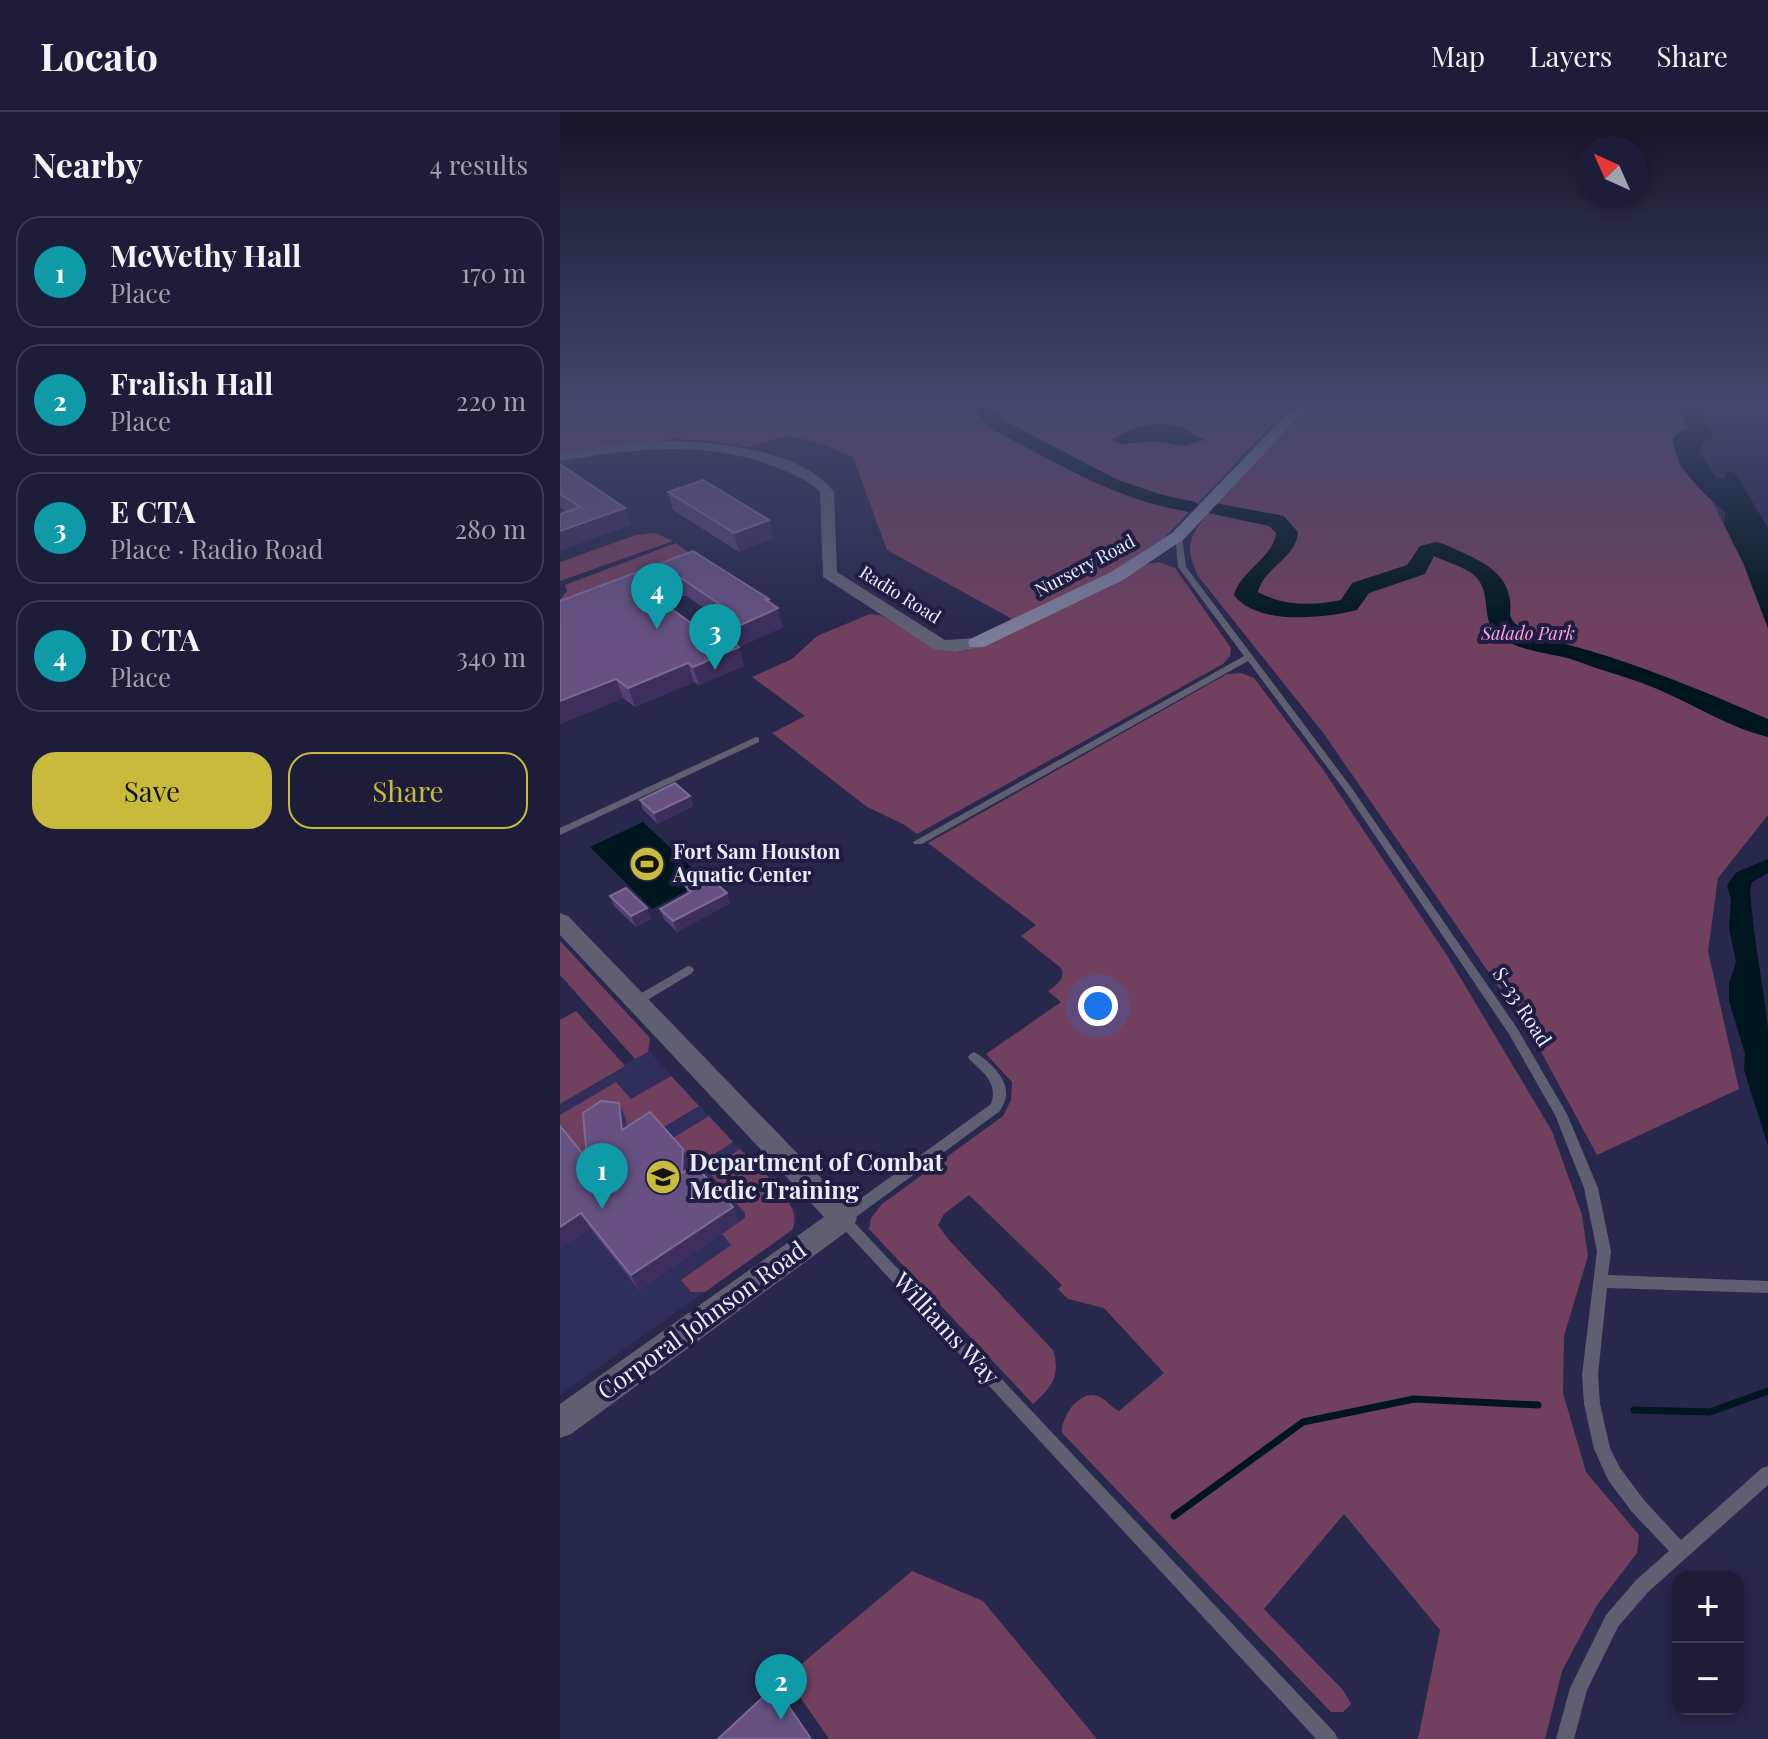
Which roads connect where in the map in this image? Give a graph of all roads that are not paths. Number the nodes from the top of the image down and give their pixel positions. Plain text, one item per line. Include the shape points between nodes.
1 (819, 482) edge
2 (1230, 482) edge
3 (1178, 536) junction
4 (977, 643) joint
5 (1248, 657) junction
6 (756, 740) dead end
7 (560, 832) edge
8 (918, 842) dead end
9 (560, 921) edge
10 (688, 970) dead end
11 (637, 1001) junction
12 (974, 1057) dead end
13 (843, 1219) junction
14 (1602, 1281) junction
15 (1768, 1287) edge
16 (560, 1423) edge
17 (1768, 1474) edge
18 (1681, 1552) junction
19 (1329, 1739) edge
20 (1565, 1739) edge

1 - 4 street, Radio Road via 827,492 829,574 940,645
2 - 3 street, Nursery Road
3 - 4 street, Nursery Road via 1117,576
3 - 5 lane, S-33 Road via 1182,567
5 - 8 lane
5 - 14 lane, S-33 Road via 1348,789 1549,1090 1591,1188 1604,1251
6 - 7 lane
9 - 11 street, Williams Way
10 - 11 lane
11 - 13 street, Williams Way
12 - 13 lane via 998,1081 996,1107
13 - 16 street, Corporal Johnson Road
13 - 19 lane, Williams Way
14 - 15 lane
14 - 18 lane, S-33 Road via 1590,1375 1602,1449 1638,1506
17 - 18 lane
18 - 20 lane via 1612,1621 1579,1688

